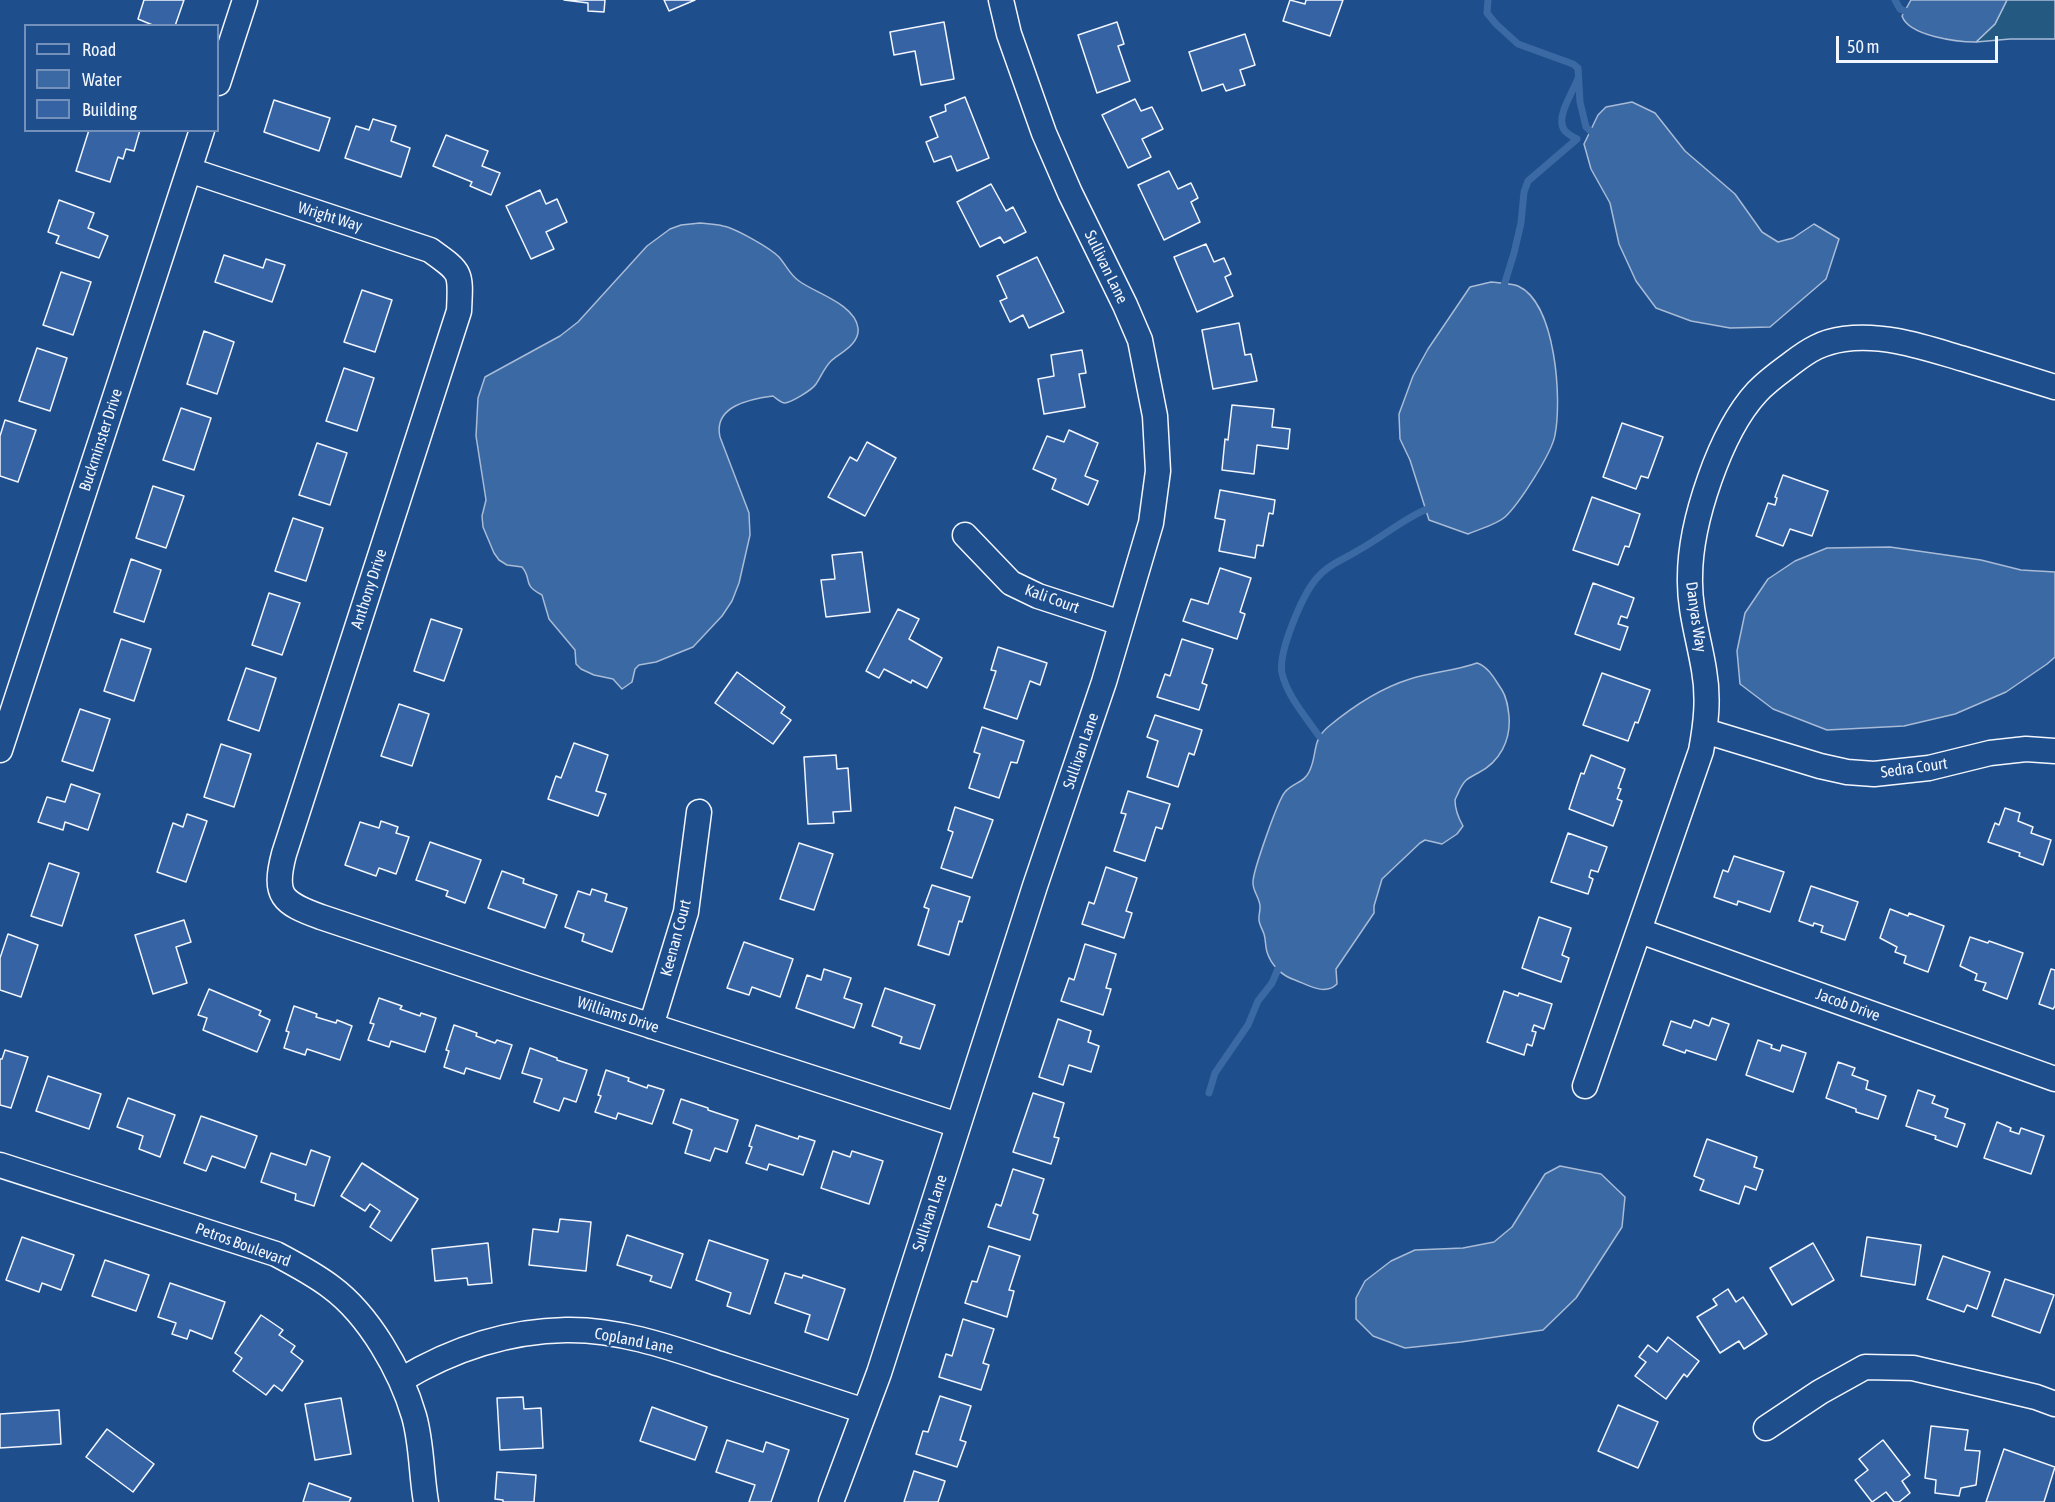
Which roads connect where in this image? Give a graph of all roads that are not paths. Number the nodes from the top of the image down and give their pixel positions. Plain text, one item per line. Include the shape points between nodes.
1 (244, 0) edge
2 (1001, 0) edge
3 (219, 80) edge
4 (201, 132) edge
5 (189, 170) junction
6 (461, 281) joint
7 (2055, 387) edge
8 (965, 535) dead end
9 (1121, 623) junction
10 (1705, 731) junction
11 (0, 750) edge
12 (2055, 751) edge
13 (699, 812) dead end
14 (284, 897) joint
15 (1640, 931) junction
16 (651, 1026) junction
17 (2055, 1078) edge
18 (1585, 1086) dead end
19 (958, 1125) junction
20 (0, 1165) edge
21 (401, 1380) junction
22 (2055, 1404) edge
23 (865, 1411) junction
24 (1766, 1428) dead end
25 (422, 1498) edge
26 (831, 1502) edge

1 - 3 street
2 - 9 street, Sullivan Lane via 1044,133 1125,305 1140,340 1147,371 1155,416 1158,471 1151,523
4 - 5 street, Buckminster Drive
5 - 6 street, Wright Way via 430,250 454,268
5 - 11 street, Buckminster Drive
6 - 14 street, Anthony Drive via 459,311 284,854 279,887
7 - 10 street, Danyas Way via 1919,345 1844,338 1814,346 1757,392 1720,451 1692,549 1689,576 1705,672
8 - 9 street, Kali Court via 1011,583
9 - 19 street, Sullivan Lane
10 - 12 street, Sedra Court via 1820,766 1874,774 1929,768 1990,753
10 - 15 street, Danyas Way via 1698,765
13 - 16 street, Keenan Court via 686,912
14 - 16 street, Williams Drive via 300,910
15 - 17 street, Jacob Drive
15 - 18 street, Danyas Way
16 - 19 street, Williams Drive
19 - 23 street, Sullivan Lane
20 - 21 street, Petros Boulevard via 276,1254 332,1287 350,1303 389,1356
21 - 23 street, Copland Lane via 452,1353 488,1341 567,1330 658,1343
21 - 25 street, Petros Boulevard via 422,1454
22 - 24 street via 1913,1368 1865,1367
23 - 26 street, Sullivan Lane

